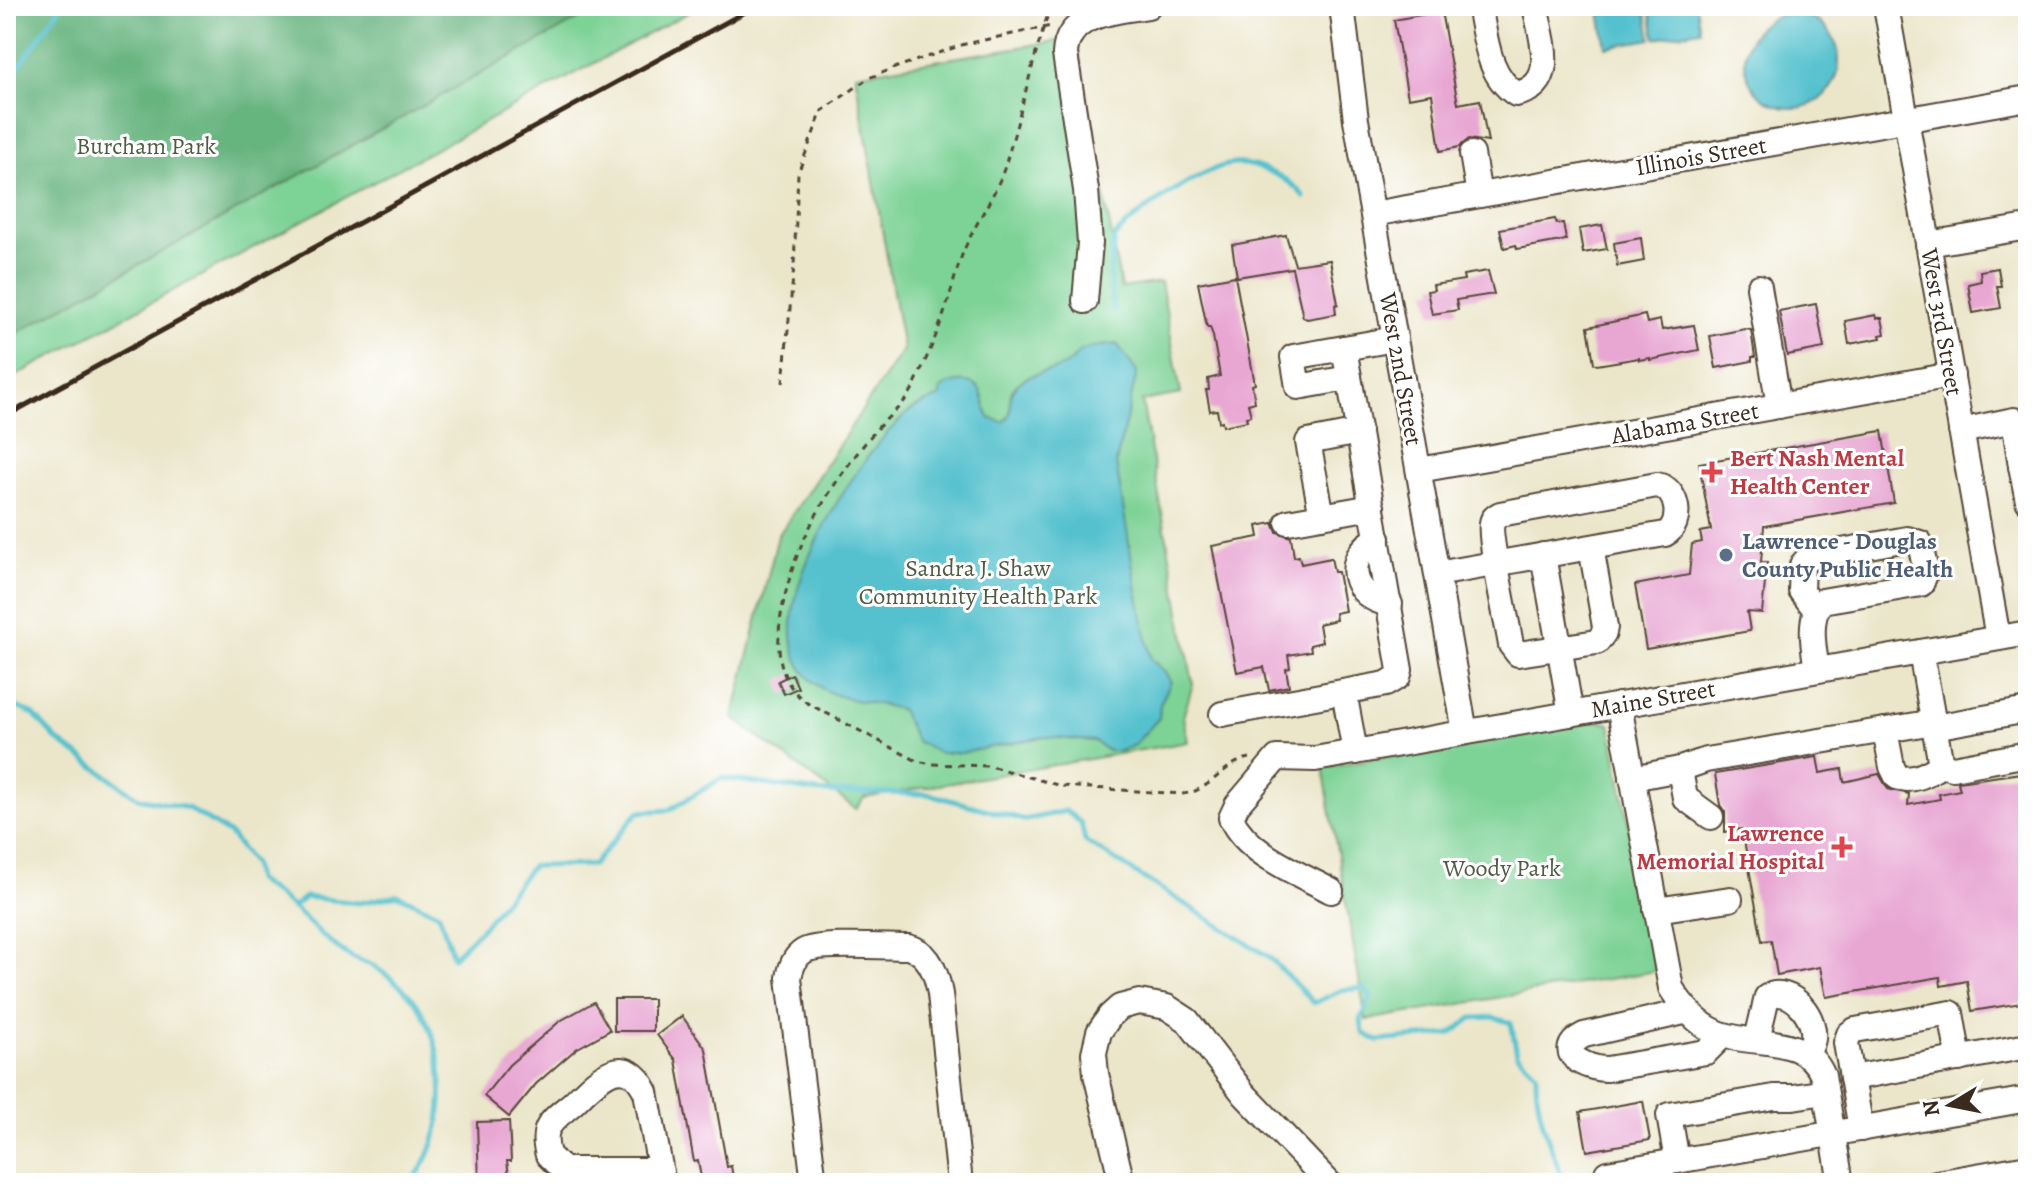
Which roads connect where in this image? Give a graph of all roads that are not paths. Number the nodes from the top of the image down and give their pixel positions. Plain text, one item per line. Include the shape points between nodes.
1 (1148, 6) edge
2 (1342, 6) edge
3 (1479, 6) edge
4 (1535, 6) edge
5 (1886, 6) edge
6 (2028, 98) edge
7 (1906, 120) junction
8 (1472, 154) dead end
9 (1479, 195) junction
10 (1373, 214) junction
11 (2028, 227) edge
12 (1928, 244) junction
13 (1759, 287) dead end
14 (1085, 301) dead end
15 (1395, 339) junction
16 (1344, 348) junction
17 (1952, 375) junction
18 (1349, 378) junction
19 (1779, 406) junction
20 (2021, 418) edge
21 (1961, 431) junction
22 (1359, 432) junction
23 (2025, 466) edge
24 (1419, 470) junction
25 (2028, 501) edge
26 (1372, 507) junction
27 (1322, 516) junction
28 (1288, 522) dead end
29 (1591, 547) junction
30 (1543, 555) junction
31 (1497, 563) junction
32 (1437, 574) junction
33 (1816, 610) junction
34 (2028, 633) edge
35 (1998, 638) junction
36 (1560, 649) junction
37 (1921, 652) junction
38 (1817, 670) junction
39 (1344, 692) junction
40 (1619, 705) junction
41 (2028, 710) edge
42 (1222, 714) dead end
43 (1571, 714) junction
44 (1934, 724) junction
45 (1885, 730) junction
46 (1465, 732) junction
47 (1355, 752) junction
48 (2028, 754) edge
49 (1941, 765) junction
50 (1680, 769) junction
51 (1632, 778) junction
52 (1711, 817) dead end
53 (1331, 891) dead end
54 (1730, 899) dead end
55 (1656, 910) junction
56 (1688, 1011) junction
57 (1723, 1035) junction
58 (1757, 1039) junction
59 (2028, 1046) edge
60 (1805, 1054) junction
61 (1959, 1059) junction
62 (1852, 1078) junction
63 (1825, 1092) junction
64 (1785, 1097) junction
65 (2028, 1099) edge
66 (1861, 1129) junction
67 (1833, 1134) junction
68 (1792, 1141) junction
69 (1677, 1161) junction
70 (2028, 1167) edge
71 (1607, 1173) dead end
72 (661, 1176) edge
73 (814, 1183) edge
74 (960, 1183) edge
75 (1122, 1183) edge
76 (1329, 1183) edge
77 (1841, 1183) edge
78 (1936, 1183) edge

1 - 14 street via 1087,19 1070,33 1065,54 1086,190 1090,243
2 - 10 street, West 2nd Street
3 - 4 street via 1492,64 1516,94 1531,91 1542,78
5 - 7 street, West 3rd Street
6 - 7 street, Illinois Street
7 - 9 street, Illinois Street
7 - 12 street, West 3rd Street
8 - 9 street
9 - 10 street, Illinois Street
10 - 15 street, West 2nd Street
11 - 12 street
12 - 17 street, West 3rd Street
13 - 19 street
15 - 16 street
15 - 24 street, West 2nd Street
16 - 18 street
16 - 18 street via 1293,357 1295,372 1298,387
17 - 19 street, Alabama Street
17 - 21 street, West 3rd Street
18 - 22 street
19 - 24 street, Alabama Street
20 - 21 street
20 - 23 street
21 - 35 street, West 3rd Street
22 - 26 street
22 - 27 street via 1308,442
23 - 25 street
24 - 32 street, West 2nd Street
26 - 27 street
26 - 39 street via 1400,662 1398,677
27 - 28 street
29 - 30 street
29 - 31 street via 1671,531 1677,520 1673,495 1657,485 1500,514 1491,529
29 - 36 street via 1604,633 1597,642
30 - 31 street
30 - 36 street
31 - 32 street
31 - 36 street via 1513,650 1524,655
32 - 46 street, West 2nd Street
33 - 33 street via 1822,601 1921,584 1926,572 1920,543 1907,539 1809,557 1802,565 1801,591
33 - 38 street
34 - 35 street, Maine Street
35 - 37 street, Maine Street
36 - 43 street
37 - 38 street, Maine Street
37 - 44 street
38 - 40 street, Maine Street
39 - 42 street
39 - 47 street
40 - 43 street, Maine Street
40 - 51 street
41 - 44 street
43 - 46 street, Maine Street
44 - 45 street
44 - 49 street
45 - 49 street via 1897,777 1916,778
45 - 50 street
46 - 47 street, Maine Street
47 - 53 street, Maine Street via 1277,758 1231,818 1237,831 1268,856
48 - 49 street via 1953,768
50 - 51 street
50 - 52 street via 1685,798
51 - 55 street
54 - 55 street
55 - 56 street via 1667,976
56 - 57 street
56 - 57 street via 1584,1035 1572,1046 1572,1055 1577,1063 1607,1069 1706,1052
57 - 58 street
58 - 60 street
58 - 60 street via 1767,997 1783,994 1810,1017 1813,1042
59 - 61 street
60 - 63 street via 1818,1064
61 - 62 street
61 - 62 street via 1951,1013 1855,1030 1846,1043
62 - 66 street
63 - 64 street
63 - 67 street
64 - 68 street
64 - 69 street via 1669,1115
65 - 66 street
66 - 67 street
67 - 68 street
67 - 77 street
68 - 69 street
69 - 71 street
70 - 78 street
72 - 72 street via 646,1092 627,1072 600,1076 547,1131 548,1155 563,1170
73 - 74 street via 789,973 809,948 853,947 916,949 935,972
75 - 76 street via 1094,1053 1110,1016 1120,1007 1144,1002 1167,1007 1187,1020 1244,1094

